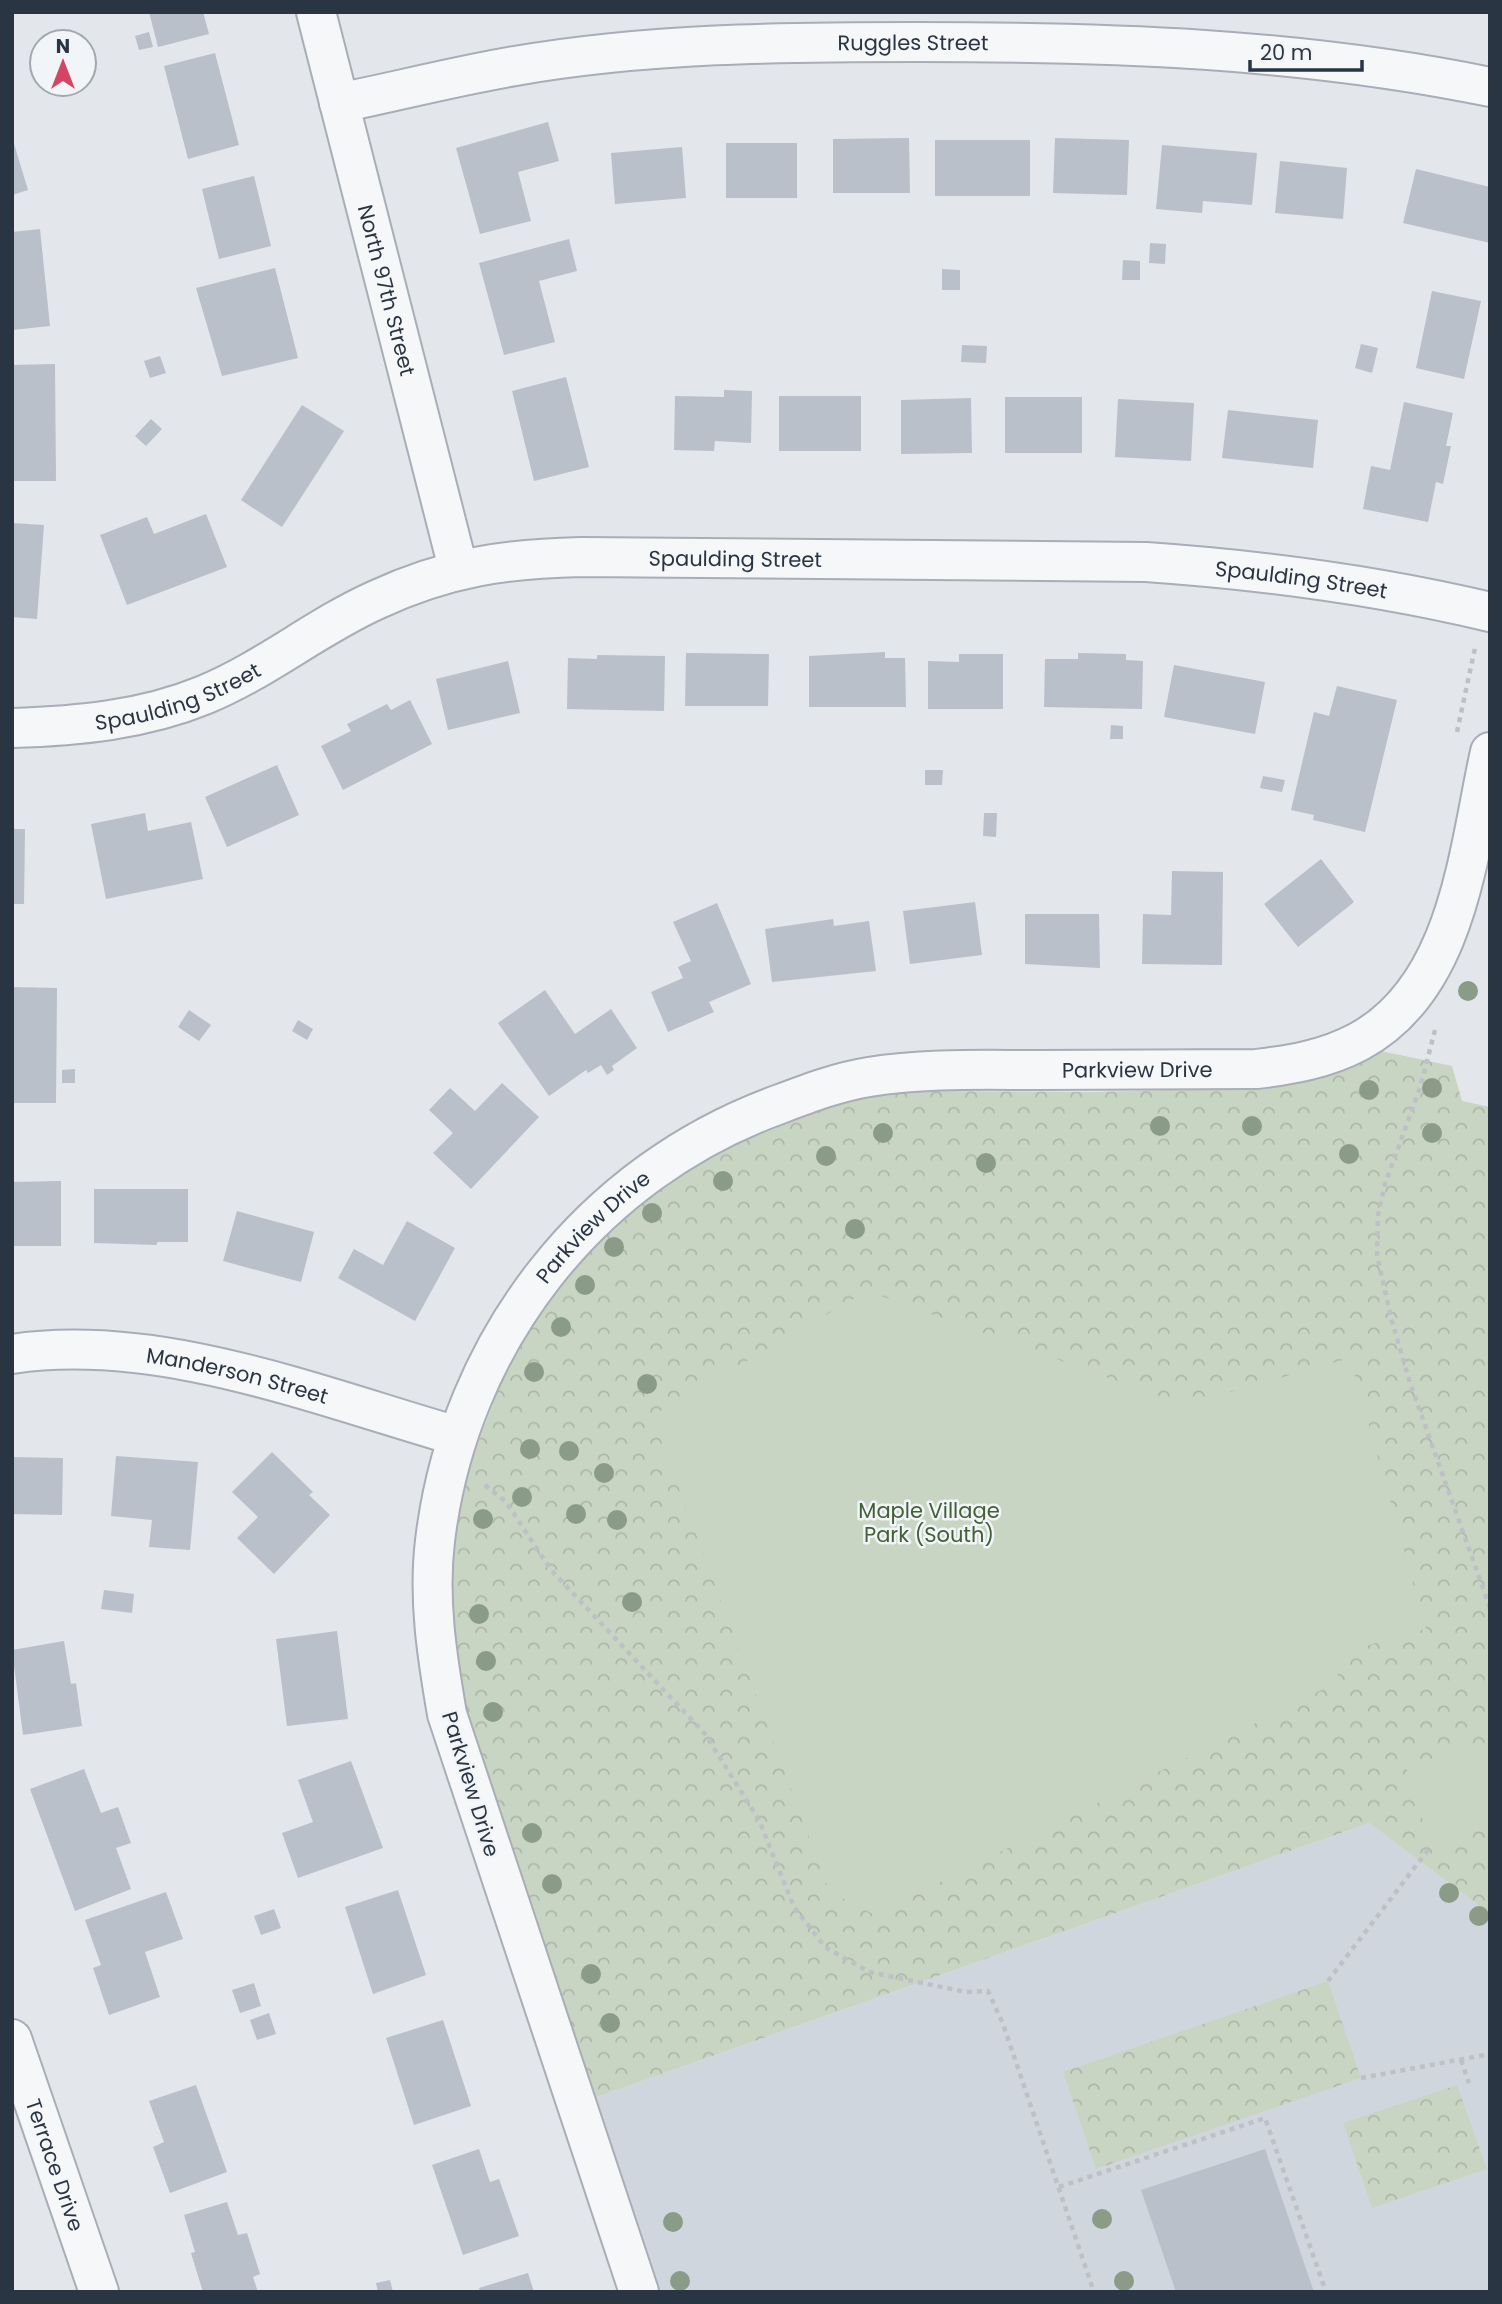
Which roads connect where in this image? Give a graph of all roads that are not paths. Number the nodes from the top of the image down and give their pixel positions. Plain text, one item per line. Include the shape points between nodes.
1 (316, 12) edge
2 (1490, 87) edge
3 (339, 103) junction
4 (458, 568) junction
5 (1490, 612) edge
6 (12, 728) edge
7 (1490, 752) edge
8 (12, 1354) edge
9 (457, 1436) junction
10 (12, 2039) edge
11 (99, 2292) edge
12 (639, 2292) edge

1 - 3 street, North 97th Street
2 - 3 street, Ruggles Street via 1329,59 1213,49 1063,42 775,42 679,47 517,65
3 - 4 street, North 97th Street
4 - 5 street, Spaulding Street via 513,559 581,557 1146,562 1236,568 1432,598
4 - 6 street, Spaulding Street via 375,600 246,676 202,696 112,721
7 - 9 street, Parkview Drive via 1461,883 1436,957 1420,985 1391,1018 1360,1041 1300,1063 1256,1069 904,1072 831,1085 747,1116 689,1144 647,1172 569,1242 505,1330
8 - 9 street, Manderson Street via 91,1348 141,1352 218,1367
9 - 12 street, Parkview Drive via 440,1509 432,1578 435,1641 447,1714
10 - 11 street, Terrace Drive

